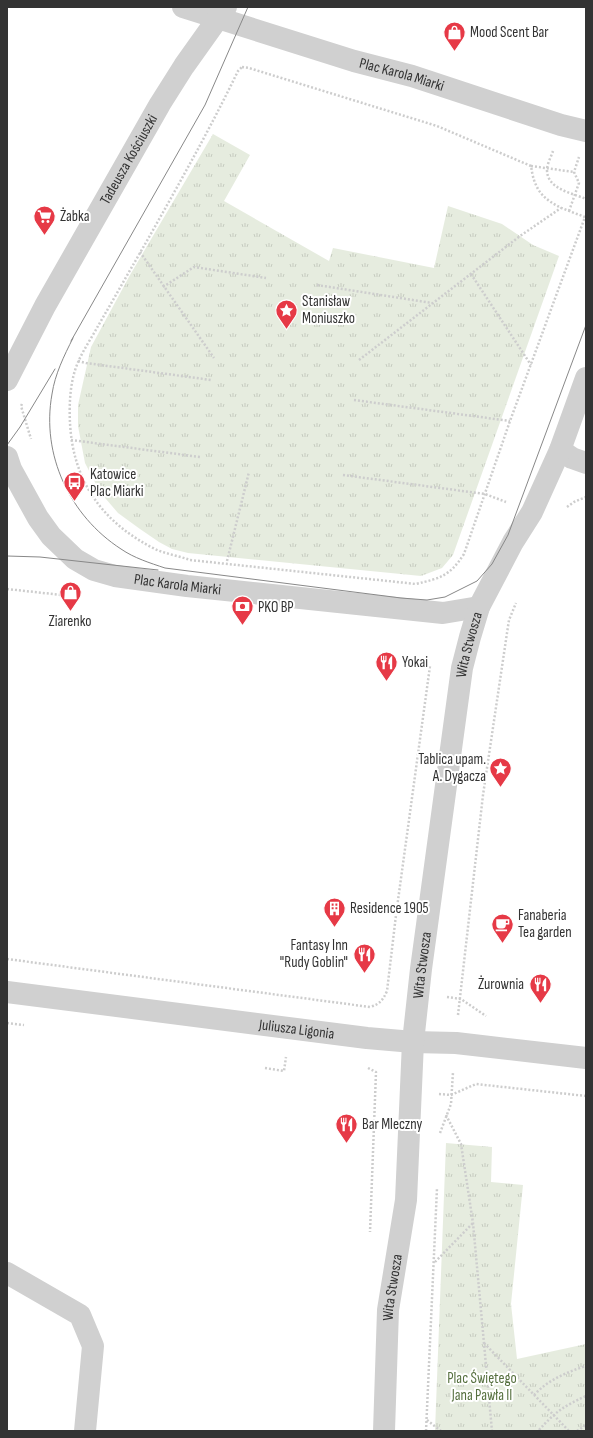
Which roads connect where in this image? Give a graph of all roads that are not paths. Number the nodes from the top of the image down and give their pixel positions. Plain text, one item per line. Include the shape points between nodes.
1 (183, 7) edge
2 (222, 13) edge
3 (584, 141) edge
4 (586, 378) edge
5 (7, 380) edge
6 (560, 450) junction
7 (7, 457) edge
8 (586, 463) edge
9 (479, 607) junction
10 (7, 992) edge
11 (414, 1042) junction
12 (586, 1058) edge
13 (7, 1273) edge
14 (85, 1431) edge
15 (384, 1431) edge

1 - 2 street, Plac Karola Miarki
2 - 3 street, Plac Karola Miarki via 354,61 412,76 561,125
2 - 5 street, Tadeusza Kościuszki via 160,104 45,306
4 - 6 street, Wita Stwosza
6 - 8 street
6 - 9 street, Wita Stwosza via 532,512
7 - 9 street, Plac Karola Miarki via 38,518 75,559 94,570 115,576 187,586 444,613
9 - 11 street, Wita Stwosza via 462,668 418,994
10 - 11 street, Juliusza Ligonia
11 - 12 street, Juliusza Ligonia via 456,1043
11 - 15 street, Wita Stwosza via 406,1200 388,1310
13 - 14 street via 80,1315 93,1346

